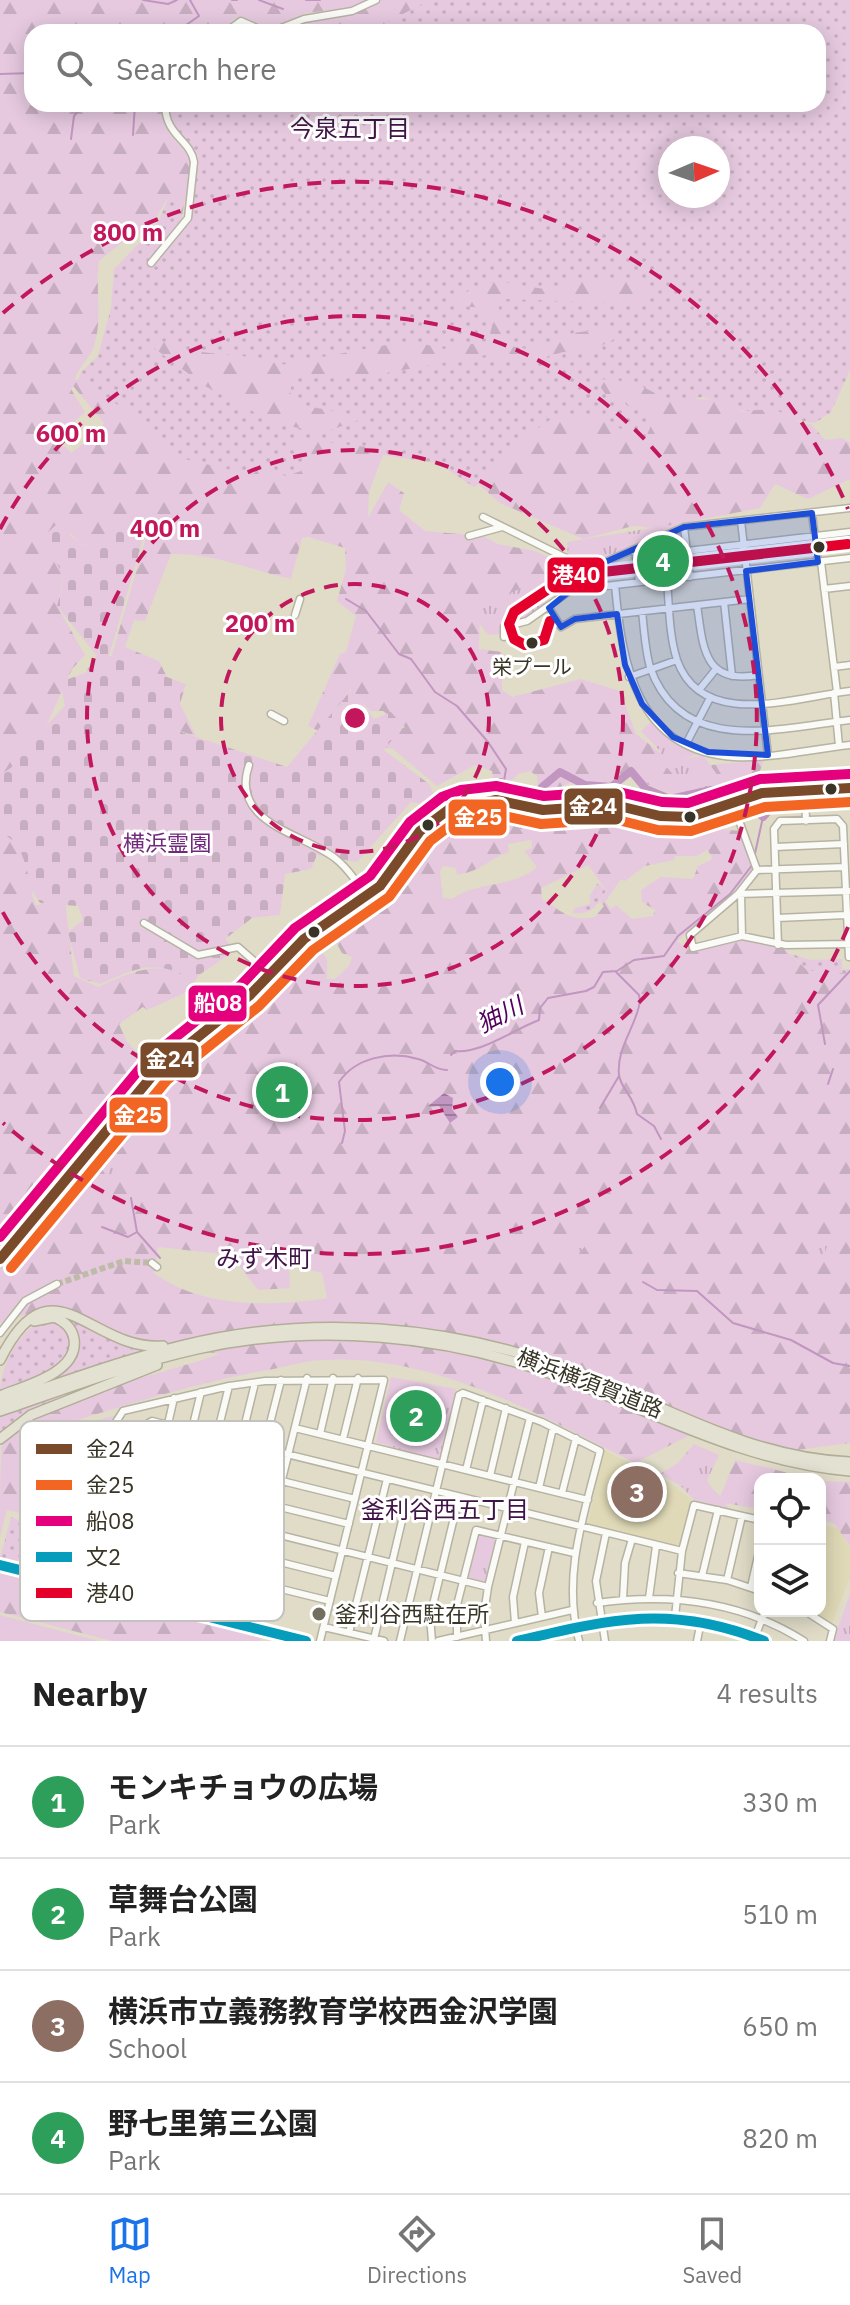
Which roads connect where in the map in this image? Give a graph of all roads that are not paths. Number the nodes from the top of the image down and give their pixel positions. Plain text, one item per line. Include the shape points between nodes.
1 (376, 0) edge
2 (288, 24) edge
3 (167, 112) edge
4 (151, 263) dead end
5 (850, 508) edge
6 (812, 513) junction
7 (483, 517) dead end
8 (741, 521) junction
9 (502, 527) junction
10 (684, 527) junction
11 (850, 532) edge
12 (469, 536) dead end
13 (814, 536) junction
14 (743, 544) junction
15 (635, 549) junction
16 (687, 551) junction
17 (850, 558) edge
18 (819, 562) junction
19 (746, 571) junction
20 (690, 577) junction
21 (569, 578) junction
22 (667, 579) junction
23 (639, 582) junction
24 (615, 585) junction
25 (850, 586) edge
26 (824, 589) junction
27 (571, 590) junction
28 (300, 599) dead end
29 (750, 599) junction
30 (724, 602) junction
31 (697, 605) junction
32 (549, 608) junction
33 (669, 608) junction
34 (642, 611) junction
35 (617, 614) junction
36 (295, 615) dead end
37 (504, 637) dead end
38 (677, 660) junction
39 (850, 665) edge
40 (834, 667) junction
41 (716, 669) junction
42 (651, 670) junction
43 (758, 675) junction
44 (732, 676) junction
45 (629, 677) junction
46 (699, 690) junction
47 (850, 691) edge
48 (835, 693) junction
49 (710, 698) junction
50 (762, 703) junction
51 (271, 714) dead end
52 (850, 720) edge
53 (284, 721) dead end
54 (697, 722) junction
55 (837, 722) junction
56 (766, 730) junction
57 (686, 744) junction
58 (850, 745) edge
59 (839, 746) junction
60 (768, 755) junction
61 (249, 765) dead end
62 (850, 788) edge
63 (805, 792) junction
64 (736, 803) junction
65 (806, 821) junction
66 (844, 844) junction
67 (775, 847) junction
68 (755, 864) junction
69 (845, 867) junction
70 (775, 870) junction
71 (848, 891) edge
72 (776, 894) junction
73 (740, 895) junction
74 (366, 898) junction
75 (846, 915) junction
76 (777, 918) junction
77 (144, 923) dead end
78 (742, 936) junction
79 (849, 944) edge
80 (778, 945) junction
81 (849, 957) edge
82 (269, 974) junction
83 (157, 1070) tunnel mouth
84 (57, 1284) tunnel mouth
85 (0, 1333) edge
86 (285, 1338) junction
87 (186, 1344) junction
88 (0, 1360) edge
89 (0, 1371) edge
90 (307, 1378) junction
91 (333, 1378) junction
92 (358, 1378) junction
93 (281, 1380) junction
94 (255, 1383) junction
95 (229, 1386) junction
96 (201, 1392) junction
97 (0, 1396) edge
98 (174, 1398) junction
99 (483, 1400) junction
100 (0, 1403) edge
101 (506, 1408) junction
102 (0, 1411) edge
103 (655, 1412) junction
104 (530, 1418) junction
105 (23, 1421) edge
106 (117, 1421) edge
107 (169, 1421) edge
108 (194, 1421) edge
109 (220, 1421) edge
110 (245, 1421) edge
111 (271, 1421) edge
112 (20, 1424) edge
113 (295, 1428) junction
114 (553, 1428) junction
115 (320, 1434) junction
116 (576, 1438) junction
117 (0, 1439) edge
118 (343, 1439) junction
119 (369, 1446) junction
120 (284, 1453) edge
121 (769, 1454) junction
122 (289, 1455) junction
123 (850, 1460) edge
124 (442, 1464) junction
125 (466, 1470) junction
126 (362, 1472) junction
127 (850, 1472) edge
128 (284, 1474) edge
129 (490, 1476) junction
130 (387, 1479) junction
131 (284, 1481) edge
132 (514, 1482) junction
133 (539, 1488) junction
134 (435, 1491) junction
135 (562, 1493) junction
136 (459, 1497) junction
137 (355, 1499) junction
138 (588, 1500) junction
139 (382, 1501) junction
140 (284, 1508) edge
141 (508, 1508) junction
142 (718, 1510) junction
143 (742, 1516) junction
144 (754, 1519) edge
145 (349, 1524) junction
146 (581, 1527) junction
147 (606, 1533) junction
148 (284, 1535) edge
149 (501, 1536) junction
150 (632, 1539) junction
151 (525, 1542) junction
152 (656, 1546) junction
153 (549, 1547) junction
154 (343, 1550) junction
155 (682, 1551) junction
156 (574, 1553) junction
157 (368, 1556) junction
158 (392, 1562) junction
159 (284, 1563) edge
160 (0, 1565) edge
161 (416, 1568) junction
162 (20, 1571) edge
163 (678, 1573) junction
164 (440, 1574) junction
165 (754, 1574) edge
166 (336, 1576) junction
167 (702, 1576) junction
168 (464, 1580) junction
169 (727, 1580) junction
170 (488, 1587) junction
171 (751, 1587) junction
172 (754, 1588) edge
173 (284, 1590) edge
174 (649, 1598) junction
175 (623, 1599) junction
176 (676, 1599) junction
177 (330, 1601) junction
178 (597, 1603) junction
179 (572, 1610) junction
180 (542, 1617) junction
181 (675, 1617) junction
182 (814, 1617) edge
183 (762, 1619) junction
184 (226, 1621) edge
185 (247, 1621) edge
186 (701, 1621) junction
187 (601, 1622) junction
188 (515, 1623) junction
189 (246, 1626) junction
190 (324, 1627) junction
191 (575, 1628) junction
192 (483, 1631) junction
193 (349, 1633) junction
194 (457, 1637) junction
195 (755, 1637) junction
196 (374, 1639) junction
197 (306, 1641) edge
198 (320, 1641) edge
199 (384, 1641) edge
200 (400, 1641) edge
201 (435, 1641) edge
202 (486, 1641) edge
203 (517, 1641) edge
204 (579, 1641) edge
205 (605, 1641) edge
206 (697, 1641) edge
207 (764, 1641) edge
208 (804, 1641) edge
209 (830, 1641) edge

1 - 2 street via 352,11
3 - 4 street via 171,131 194,162 188,218
5 - 6 street
6 - 8 street
6 - 13 street
7 - 9 street
8 - 10 street
8 - 14 street
9 - 12 street
9 - 21 street via 566,558
10 - 15 street
10 - 16 street
11 - 13 street
13 - 14 street
13 - 18 street
14 - 16 street
14 - 19 street
15 - 21 street
15 - 23 street
16 - 20 street
17 - 18 street
18 - 19 street
18 - 26 street
19 - 20 street
19 - 29 street
20 - 22 street
21 - 27 street
22 - 23 street
22 - 33 street
23 - 24 street
24 - 27 street
24 - 35 street
25 - 26 street
26 - 40 street
27 - 32 street
28 - 36 street
29 - 30 street
29 - 43 street
30 - 31 street
30 - 44 street
31 - 33 street
31 - 41 street via 703,647
32 - 35 street via 561,627 575,619
32 - 37 street via 504,627
33 - 34 street
33 - 38 street
34 - 35 street
34 - 42 street
35 - 45 street
38 - 42 street
38 - 46 street
39 - 40 street
40 - 48 street
41 - 44 street
41 - 46 street
42 - 45 street
42 - 54 street via 672,702
43 - 44 street
43 - 50 street
45 - 57 street via 649,714
46 - 49 street
47 - 48 street
48 - 50 street
48 - 55 street
49 - 50 street via 738,705
49 - 54 street
50 - 56 street
51 - 53 street
52 - 55 street
54 - 56 street via 724,731
54 - 57 street
55 - 56 street
55 - 59 street
56 - 60 street
57 - 60 street via 727,756
58 - 59 street
59 - 60 street
61 - 74 street via 245,789 254,807 294,838 335,858
62 - 63 main road
63 - 64 main road
63 - 65 street
64 - 68 street
64 - 74 main road via 702,816 676,818 615,805 554,810 493,800 455,807 429,823
65 - 66 street via 837,819
65 - 67 street via 780,821 774,829
66 - 67 street
66 - 69 street
67 - 70 street
68 - 70 street
68 - 73 street
69 - 70 street
69 - 71 street
70 - 72 street
71 - 72 street
71 - 75 street
72 - 73 street
72 - 76 street
73 - 78 street
73 - 78 street via 688,938 693,948
74 - 82 main road via 304,939
75 - 76 street
75 - 79 street
76 - 80 street
77 - 82 street via 198,955 238,947
78 - 80 street
79 - 80 street
79 - 81 street
82 - 83 main road
84 - 85 street via 33,1295
86 - 102 highway, 横浜横須賀道路 via 162,1358
86 - 103 highway, 横浜横須賀道路 via 381,1338 479,1353
86 - 105 highway via 189,1355
87 - 88 highway via 154,1347 124,1342 69,1312 46,1310 20,1327
87 - 100 highway, 横浜横須賀道路
87 - 103 highway, 横浜横須賀道路 via 305,1328 423,1333 531,1358
89 - 97 highway via 16,1341 35,1321 54,1317 69,1327 74,1349 66,1364
90 - 91 street
90 - 93 street
90 - 113 street
91 - 92 street
91 - 115 street
92 - 118 street
92 - 119 street via 384,1380
93 - 94 street
93 - 111 street
94 - 95 street
94 - 110 street
95 - 96 street
95 - 109 street
96 - 98 street
96 - 108 street
98 - 106 street via 123,1411
98 - 107 street
99 - 101 street
99 - 124 street via 459,1395
99 - 125 street
101 - 104 street
101 - 129 street
103 - 121 highway, 横浜横須賀道路
104 - 114 street
104 - 132 street
112 - 117 highway
113 - 115 street
113 - 122 street
114 - 116 street
114 - 133 street
115 - 118 street
116 - 135 street
116 - 138 street via 600,1451
118 - 119 street
119 - 124 street
119 - 126 street
120 - 122 street
121 - 123 highway, 横浜横須賀道路
121 - 127 highway, 横浜横須賀道路
122 - 126 street
122 - 128 street
124 - 125 street
124 - 134 street
125 - 129 street
126 - 130 street
126 - 137 street
129 - 132 street
130 - 134 street
130 - 139 street
131 - 137 street
132 - 133 street
132 - 141 street
133 - 135 street
134 - 136 street
134 - 161 street
135 - 138 street
136 - 141 street
136 - 164 street
137 - 145 street
138 - 146 street
139 - 157 street
139 - 158 street via 405,1508
140 - 145 street
141 - 146 street
141 - 149 street
142 - 143 street
142 - 155 street via 694,1505
142 - 167 street
143 - 144 street
143 - 169 street
145 - 154 street
146 - 147 street
146 - 156 street
147 - 150 street
147 - 178 street
148 - 154 street
149 - 151 street
149 - 168 street via 476,1530
149 - 170 street
150 - 152 street
150 - 175 street
151 - 153 street
151 - 188 street via 513,1597
152 - 155 street
152 - 174 street
153 - 156 street
153 - 180 street via 539,1593
154 - 157 street
154 - 166 street
155 - 163 street
156 - 179 street
157 - 158 street
157 - 193 street
158 - 161 street
158 - 196 street
159 - 166 street
160 - 162 street
161 - 164 street
161 - 200 street
163 - 167 street
163 - 176 street
164 - 168 street
164 - 201 street via 430,1617
165 - 171 street
166 - 177 street
167 - 169 street
168 - 170 street
168 - 194 street
169 - 171 street
170 - 192 street
171 - 172 street
173 - 177 street
174 - 175 street
174 - 176 street
175 - 178 street
176 - 181 street
176 - 183 street
177 - 190 street
178 - 187 street
179 - 180 street
179 - 191 street
180 - 188 street
181 - 186 street
181 - 187 street
182 - 209 street via 833,1629
183 - 195 street
183 - 208 street
184 - 189 street
185 - 189 street
186 - 195 street
186 - 206 street
187 - 191 street
187 - 205 street
188 - 192 street
189 - 197 street
190 - 193 street
190 - 198 street
191 - 203 street
191 - 204 street
192 - 194 street
192 - 202 street
193 - 196 street
194 - 201 street
195 - 207 street
196 - 199 street

